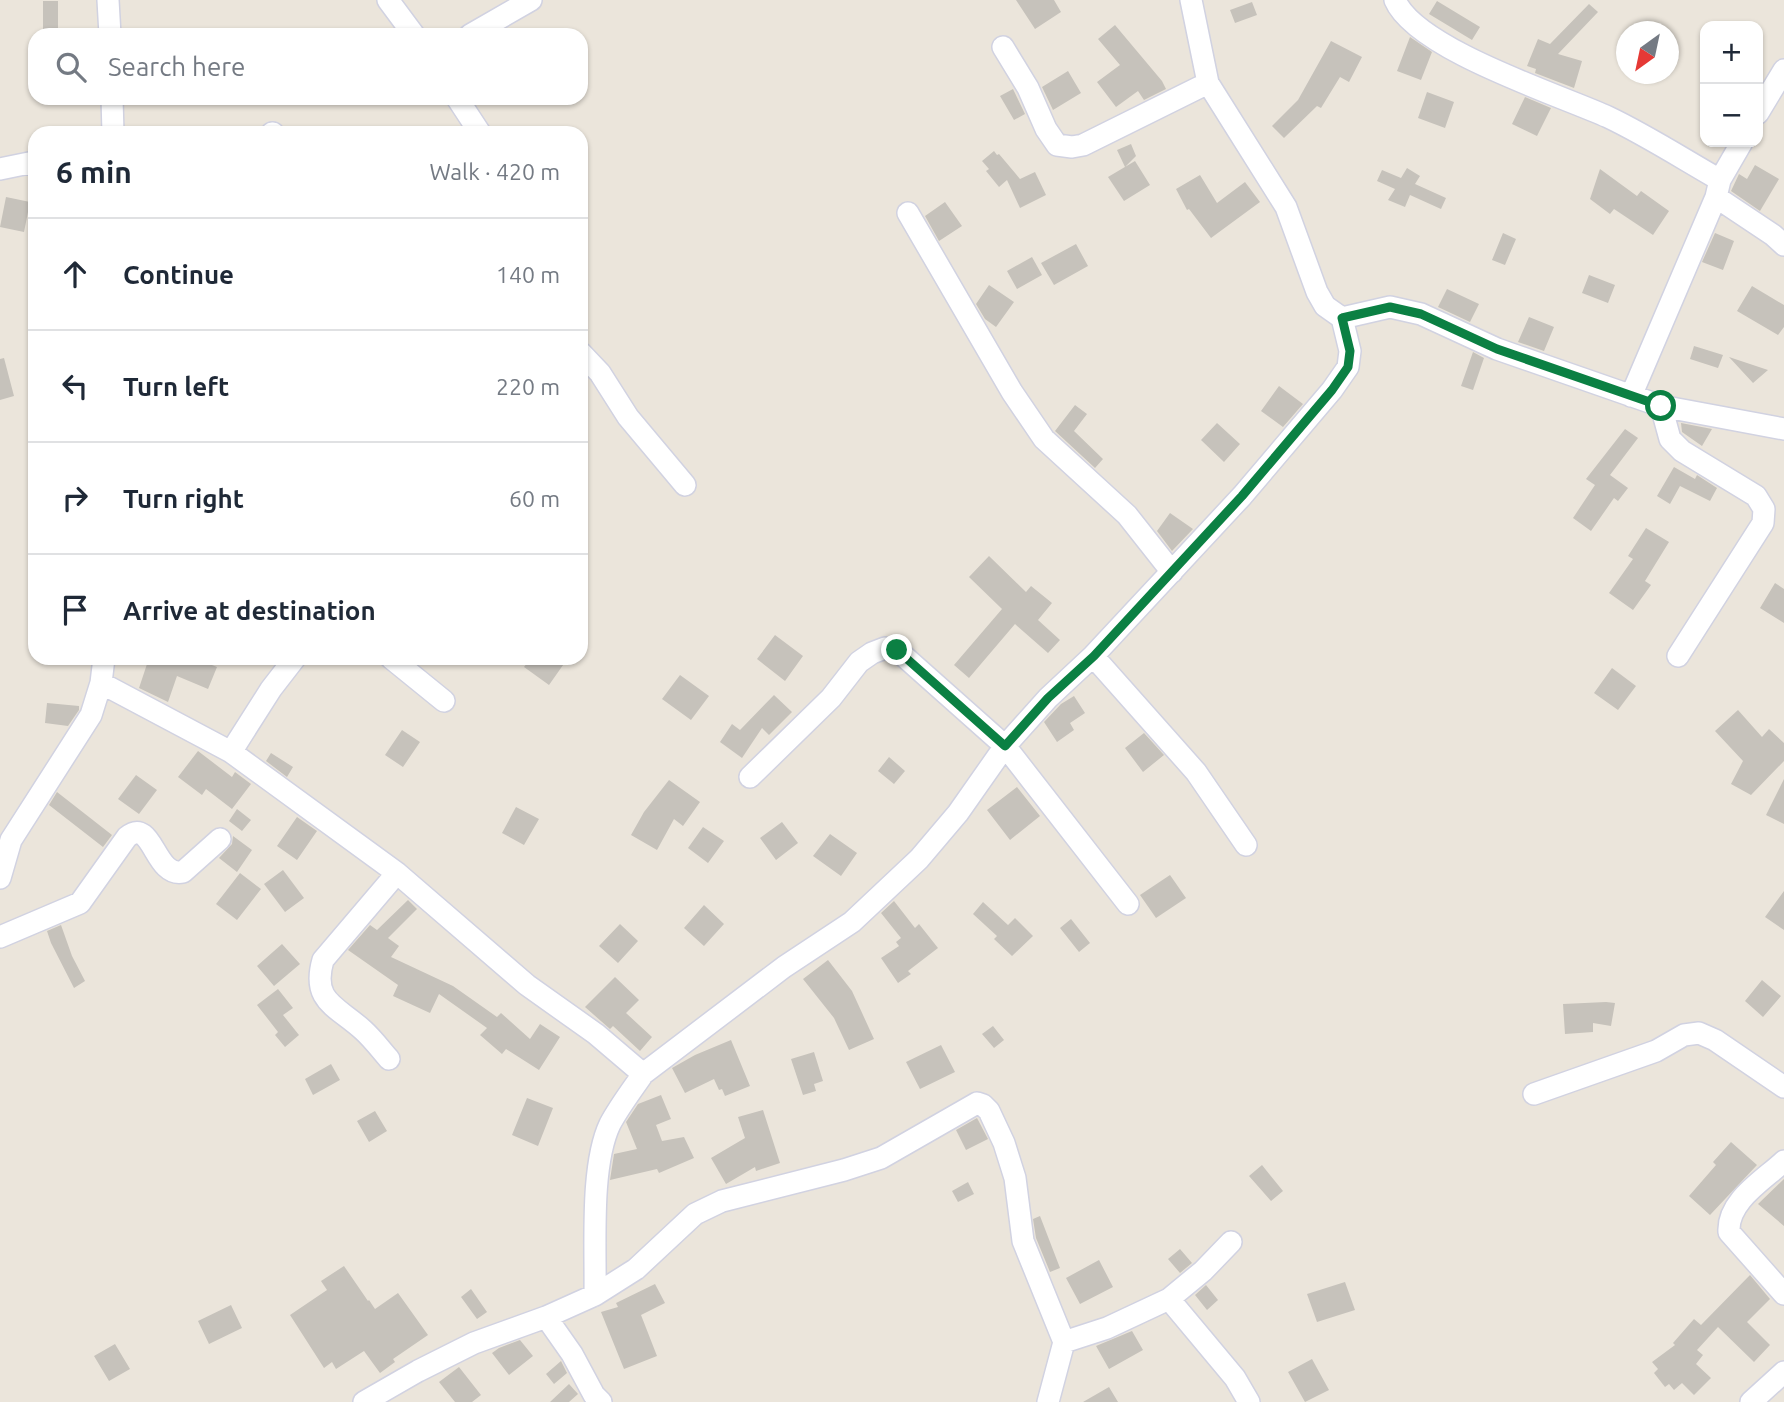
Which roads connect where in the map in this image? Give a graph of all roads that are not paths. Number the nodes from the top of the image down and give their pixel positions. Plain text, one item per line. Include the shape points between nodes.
1 (108, 0) edge
2 (388, 0) edge
3 (531, 0) edge
4 (1191, 0) edge
5 (1395, 0) edge
6 (110, 28) edge
7 (409, 28) edge
8 (482, 28) edge
9 (1003, 47) dead end
10 (1784, 70) edge
11 (1208, 83) junction
12 (1778, 94) edge
13 (112, 105) edge
14 (462, 105) edge
15 (1763, 108) edge
16 (113, 126) edge
17 (475, 126) edge
18 (1739, 147) edge
19 (28, 163) edge
20 (0, 169) edge
21 (1718, 188) junction
22 (908, 213) dead end
23 (1784, 244) edge
24 (1342, 318) junction
25 (588, 360) edge
26 (1631, 396) junction
27 (1661, 406) junction
28 (1784, 429) edge
29 (685, 485) dead end
30 (1172, 572) junction
31 (1094, 656) junction
32 (1678, 656) dead end
33 (103, 665) edge
34 (290, 665) edge
35 (400, 665) edge
36 (102, 683) junction
37 (444, 701) dead end
38 (1005, 746) junction
39 (231, 752) junction
40 (750, 777) dead end
41 (5, 834) edge
42 (220, 839) dead end
43 (1246, 845) dead end
44 (397, 873) junction
45 (0, 878) edge
46 (1128, 904) dead end
47 (0, 937) edge
48 (390, 1059) dead end
49 (643, 1074) junction
50 (1784, 1087) edge
51 (1534, 1094) dead end
52 (1784, 1161) edge
53 (1231, 1242) dead end
54 (1784, 1294) edge
55 (595, 1295) junction
56 (1169, 1299) junction
57 (546, 1317) junction
58 (1064, 1342) junction
59 (1784, 1372) edge
60 (364, 1402) edge
61 (601, 1402) edge
62 (1048, 1402) edge
63 (1249, 1402) edge
64 (1751, 1402) edge

1 - 6 street
2 - 7 street
3 - 8 street
4 - 11 street
5 - 21 street via 1426,34 1468,58 1610,118
9 - 11 street via 1058,145 1083,145
10 - 12 street
11 - 24 street via 1286,207 1317,292 1325,306
12 - 15 street
13 - 16 street
14 - 17 street
18 - 21 street
19 - 20 street
21 - 23 street
21 - 26 street
22 - 30 street via 1044,439 1127,515
24 - 26 street via 1390,307 1421,314 1497,349
24 - 30 street via 1350,351 1348,367
25 - 29 street
26 - 27 street
27 - 28 street
27 - 32 street via 1670,439 1756,496 1764,509 1763,523
30 - 31 street
31 - 38 street
31 - 43 street via 1196,772
33 - 36 street
34 - 39 street
35 - 37 street
36 - 39 street
36 - 41 street via 91,715
38 - 40 street via 897,650 885,648 859,662 831,698
38 - 46 street
38 - 49 street via 919,859 852,922 784,967
39 - 44 street
41 - 45 street
42 - 47 street via 176,874 167,870 146,836 134,832 80,904
44 - 48 street via 323,960 318,978 335,1008 364,1030
44 - 49 street via 527,985
49 - 55 street via 610,1124 601,1151
50 - 51 street via 1699,1033
52 - 54 street via 1738,1202 1729,1223 1730,1232
53 - 56 street
55 - 57 street
55 - 58 street via 636,1269 695,1214 722,1201 881,1158 977,1103 989,1111 1004,1143 1016,1178 1023,1241
56 - 58 street
56 - 63 street
57 - 60 street via 474,1343
57 - 61 street
58 - 62 street
59 - 64 street

